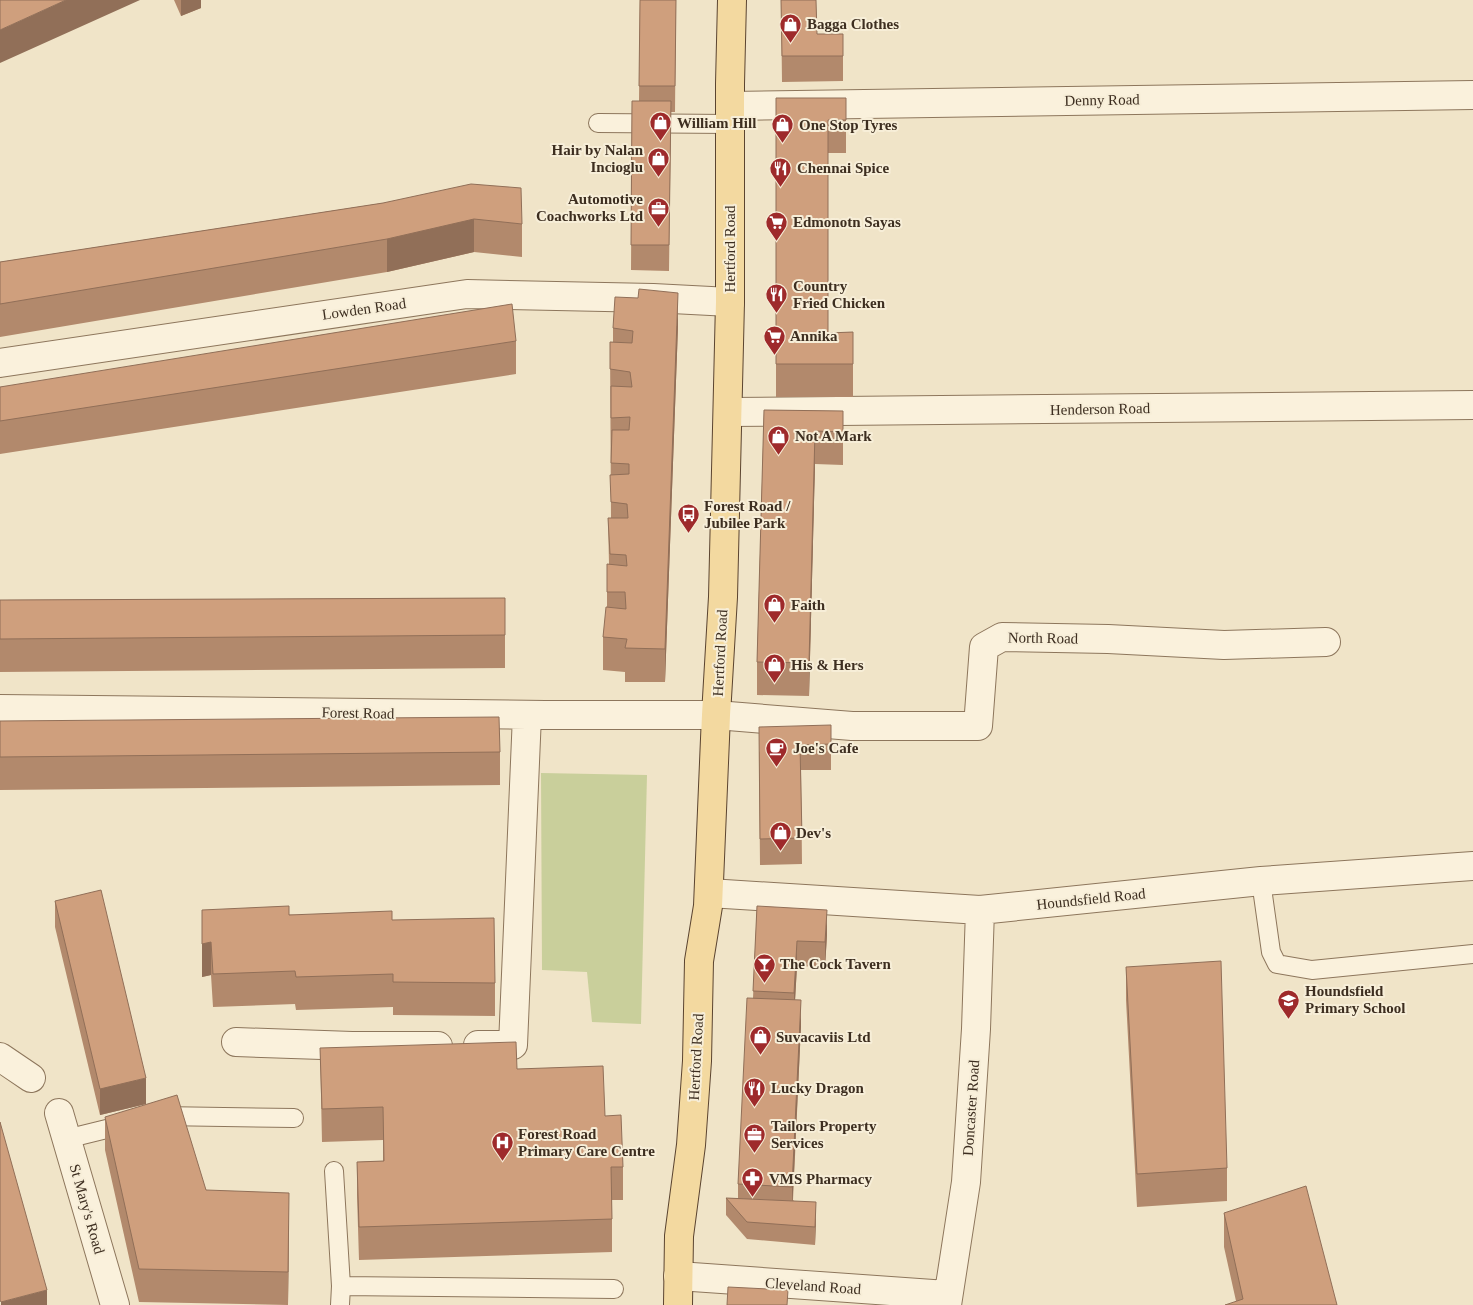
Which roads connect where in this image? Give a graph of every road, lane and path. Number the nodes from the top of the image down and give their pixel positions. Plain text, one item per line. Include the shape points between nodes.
1 (732, 0) edge
2 (1473, 95) edge
3 (730, 116) junction
4 (598, 123) dead end
5 (730, 302) junction
6 (0, 363) edge
7 (1473, 405) edge
8 (728, 412) junction
9 (1326, 642) dead end
10 (0, 710) edge
11 (527, 715) junction
12 (716, 716) junction
13 (1473, 866) edge
14 (1261, 881) junction
15 (709, 893) junction
16 (980, 910) junction
17 (1473, 954) edge
18 (236, 1042) dead end
19 (0, 1057) edge
20 (32, 1078) dead end
21 (59, 1113) dead end
22 (294, 1118) dead end
23 (66, 1139) junction
24 (334, 1171) dead end
25 (678, 1276) junction
26 (340, 1286) junction
27 (614, 1289) dead end
28 (947, 1300) edge
29 (116, 1305) edge
30 (340, 1305) edge
31 (678, 1305) edge

1 - 3 main road, Hertford Road
2 - 3 street, Denny Road
3 - 4 lane
3 - 5 main road, Hertford Road
5 - 6 street, Lowden Road via 467,294
5 - 8 main road, Hertford Road
7 - 8 street, Henderson Road
8 - 12 main road, Hertford Road
9 - 12 street, North Road via 1224,645 1002,637 984,646 978,726 852,726
10 - 11 street, Forest Road
11 - 12 street, Forest Road
11 - 18 street via 514,1045 352,1046
12 - 15 main road, Hertford Road
13 - 14 street, Houndsfield Road
14 - 16 street, Houndsfield Road
14 - 17 lane via 1271,952 1277,964 1312,970
15 - 16 street, Houndsfield Road
15 - 25 main road, Hertford Road via 699,961 697,1061 691,1145 679,1236
16 - 28 street, Doncaster Road via 966,1182
19 - 20 street
21 - 23 street, St Mary's Road
22 - 23 lane via 160,1116
23 - 29 street, St Mary's Road
24 - 26 lane
25 - 28 street, Cleveland Road
25 - 31 main road, Hertford Road
26 - 27 lane
26 - 30 lane

